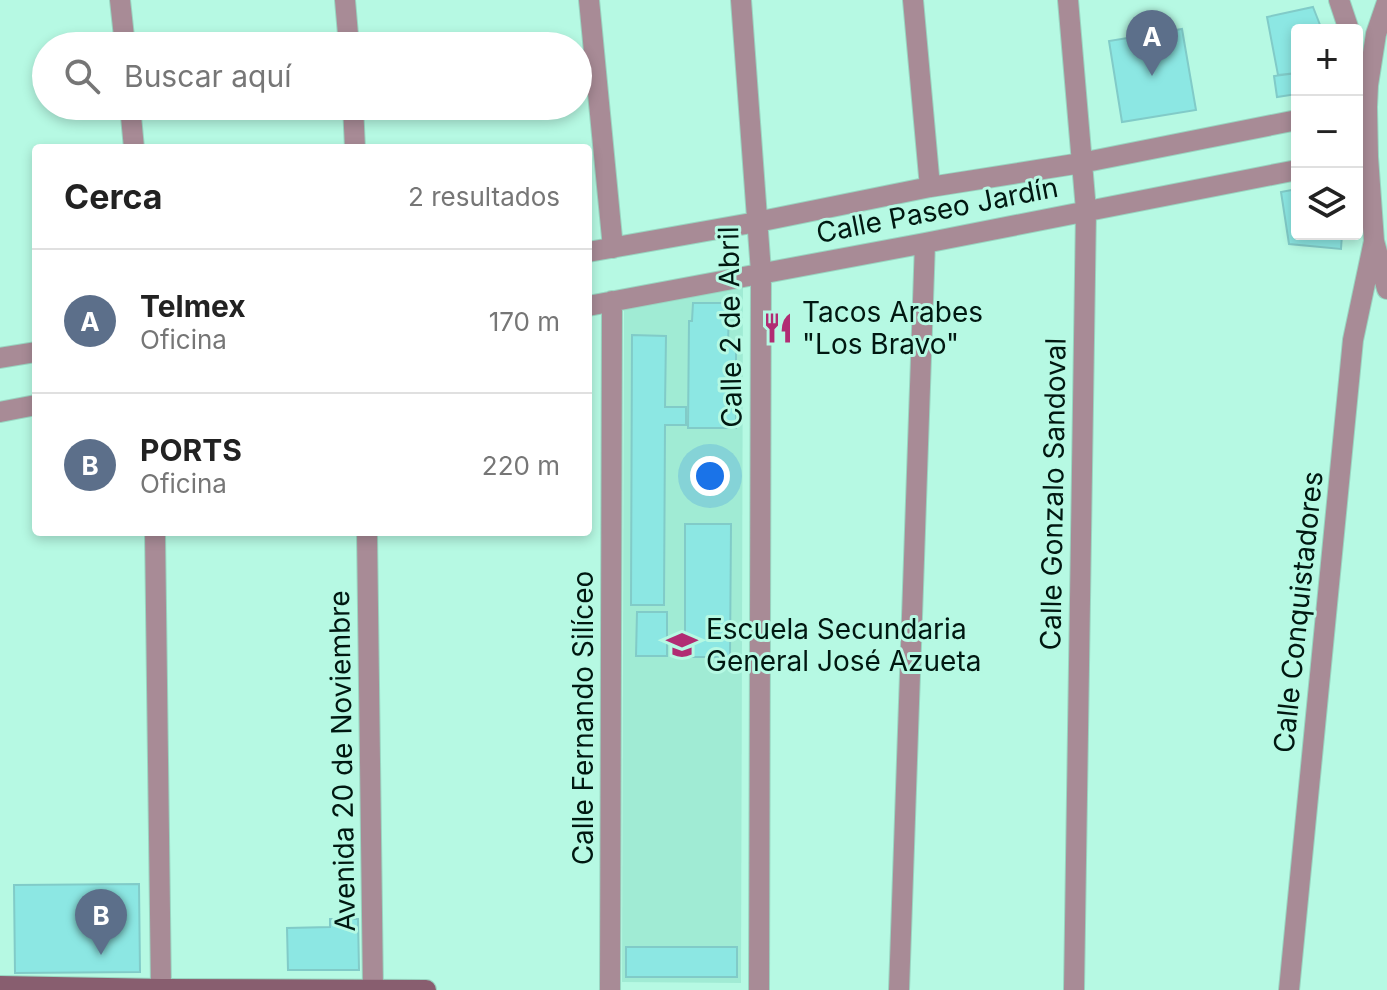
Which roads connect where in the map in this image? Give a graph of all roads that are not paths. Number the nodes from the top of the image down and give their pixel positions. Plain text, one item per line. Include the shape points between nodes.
1 (120, 0) edge
2 (345, 0) edge
3 (589, 0) edge
4 (741, 0) edge
5 (913, 0) edge
6 (1068, 0) edge
7 (1339, 0) edge
8 (1387, 2) edge
9 (1347, 24) edge
10 (123, 32) edge
11 (348, 32) edge
12 (1363, 70) edge
13 (1368, 85) junction
14 (1363, 104) edge
15 (131, 120) edge
16 (354, 120) edge
17 (1291, 121) edge
18 (134, 144) edge
19 (355, 144) edge
20 (1081, 163) junction
21 (1363, 165) edge
22 (1291, 171) edge
23 (930, 187) junction
24 (1086, 210) junction
25 (757, 222) junction
26 (1374, 241) junction
27 (925, 243) junction
28 (613, 248) junction
29 (592, 251) edge
30 (761, 272) junction
31 (1387, 289) edge
32 (612, 301) junction
33 (592, 305) edge
34 (32, 353) edge
35 (0, 358) edge
36 (32, 406) edge
37 (0, 412) edge
38 (155, 536) edge
39 (367, 536) edge
40 (0, 986) edge
41 (161, 989) edge
42 (373, 990) edge
43 (426, 990) edge
44 (610, 990) edge
45 (759, 990) edge
46 (899, 990) edge
47 (1074, 990) edge
48 (1289, 990) edge

1 - 10 street
2 - 11 street
3 - 28 street
4 - 25 street, Calle 2 de Abril
5 - 23 street
6 - 20 street, Calle Gonzalo Sandoval
7 - 9 street
8 - 13 street
12 - 13 street
13 - 14 street
15 - 18 street
16 - 19 street
17 - 20 street, Calle Paseo Jardín
20 - 23 street, Calle Paseo Jardín
20 - 24 street, Calle Gonzalo Sandoval
21 - 26 street
22 - 24 street, Calle Paseo Jardín
23 - 25 street, Calle Paseo Jardín
24 - 27 street, Calle Paseo Jardín
24 - 47 street, Calle Gonzalo Sandoval
25 - 28 street, Calle Paseo Jardín
25 - 30 street, Calle 2 de Abril
26 - 31 street
26 - 48 street, Calle Conquistadores via 1353,340
27 - 30 street, Calle Paseo Jardín
27 - 46 street
28 - 29 street, Calle Paseo Jardín
30 - 32 street, Calle Paseo Jardín
30 - 45 street, Calle 2 de Abril
32 - 33 street, Calle Paseo Jardín
32 - 44 street, Calle Fernando Silíceo
34 - 35 street
36 - 37 street
38 - 41 street
39 - 42 street, Avenida 20 de Noviembre
40 - 41 main road
41 - 42 main road
42 - 43 main road

